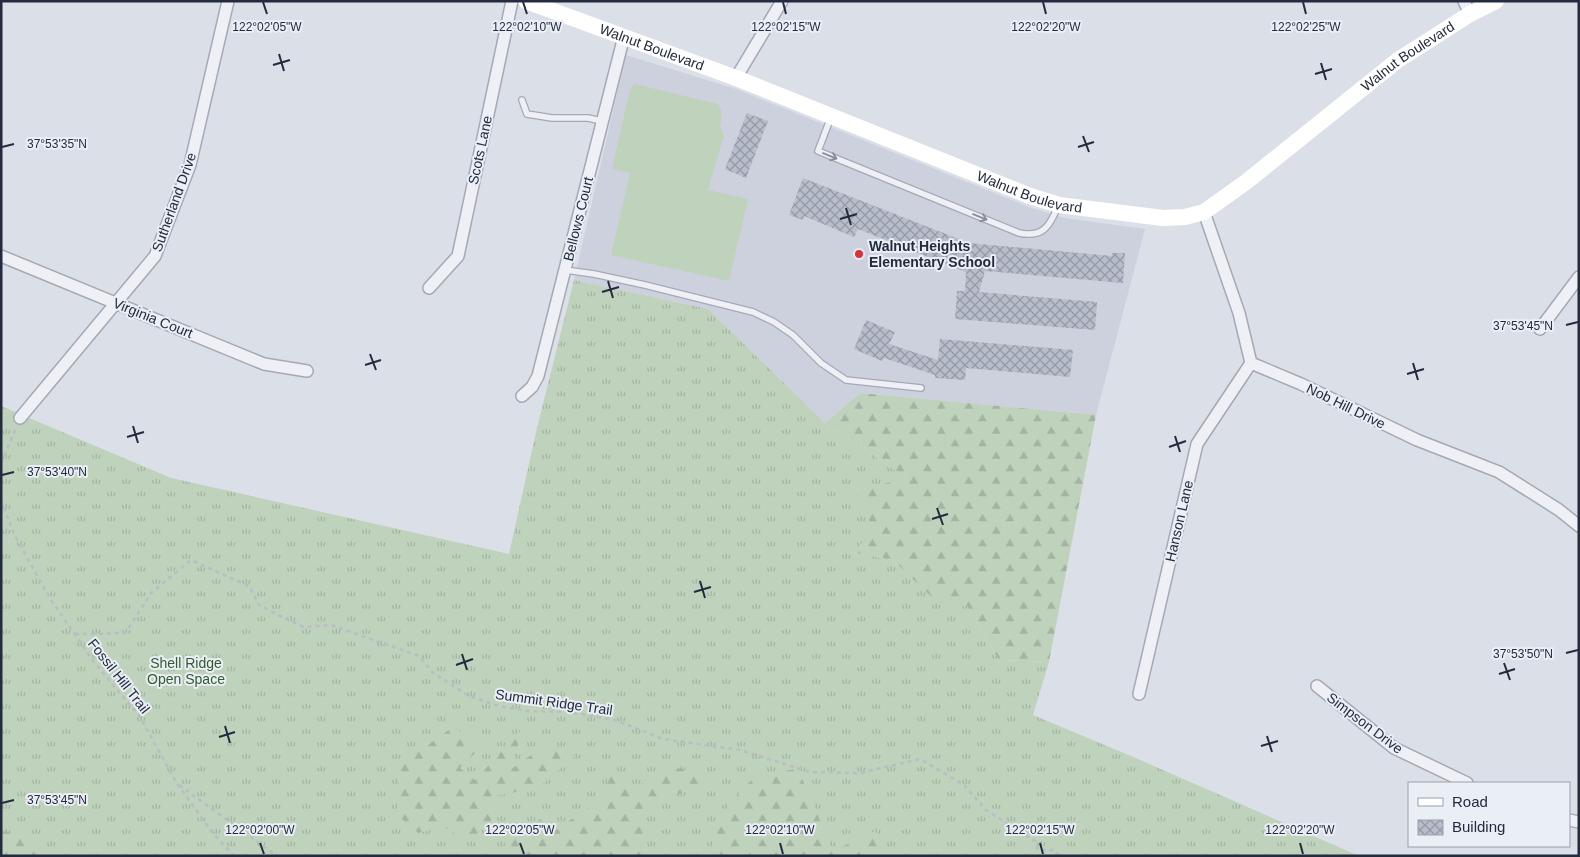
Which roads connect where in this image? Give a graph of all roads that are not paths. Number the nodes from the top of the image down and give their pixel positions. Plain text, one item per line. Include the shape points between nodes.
1 (228, 1) edge
2 (512, 1) edge
3 (526, 1) edge
4 (782, 1) edge
5 (1496, 1) edge
6 (1467, 8) edge
7 (624, 36) junction
8 (736, 78) junction
9 (522, 100) dead end
10 (831, 117) junction
11 (602, 121) junction
12 (1059, 205) junction
13 (1204, 212) junction
14 (1, 256) edge
15 (565, 270) junction
16 (1579, 277) edge
17 (429, 288) dead end
18 (116, 303) junction
19 (1540, 329) dead end
20 (1251, 363) junction
21 (307, 371) dead end
22 (921, 388) dead end
23 (522, 396) dead end
24 (20, 418) road end
25 (1579, 526) edge
26 (1317, 686) dead end
27 (1139, 694) dead end
28 (1465, 782) edge

1 - 18 street, Sutherland Drive via 190,165 155,256
2 - 17 street, Scots Lane via 458,256
3 - 7 street, Walnut Boulevard
4 - 8 street
5 - 6 street, Walnut Boulevard
6 - 13 street, Walnut Boulevard
7 - 8 street, Walnut Boulevard
7 - 11 street, Bellows Court
8 - 10 street, Walnut Boulevard
9 - 11 lane via 527,114
10 - 12 street, Walnut Boulevard
10 -> 12 lane via 818,151 1019,233 1031,235 1043,231
11 - 15 street, Bellows Court
12 - 13 street, Walnut Boulevard via 1163,218
13 - 20 street via 1239,313
14 - 18 street, Virginia Court
15 - 22 lane via 619,279 753,312 793,335 821,363 846,380
15 - 23 street, Bellows Court via 538,376
16 - 19 street
18 - 21 street, Virginia Court via 264,364
18 - 24 street, Sutherland Drive
20 - 25 street, Nob Hill Drive via 1417,440 1499,472
20 - 27 street, Hanson Lane via 1197,444
26 - 28 street, Simpson Drive via 1394,748

